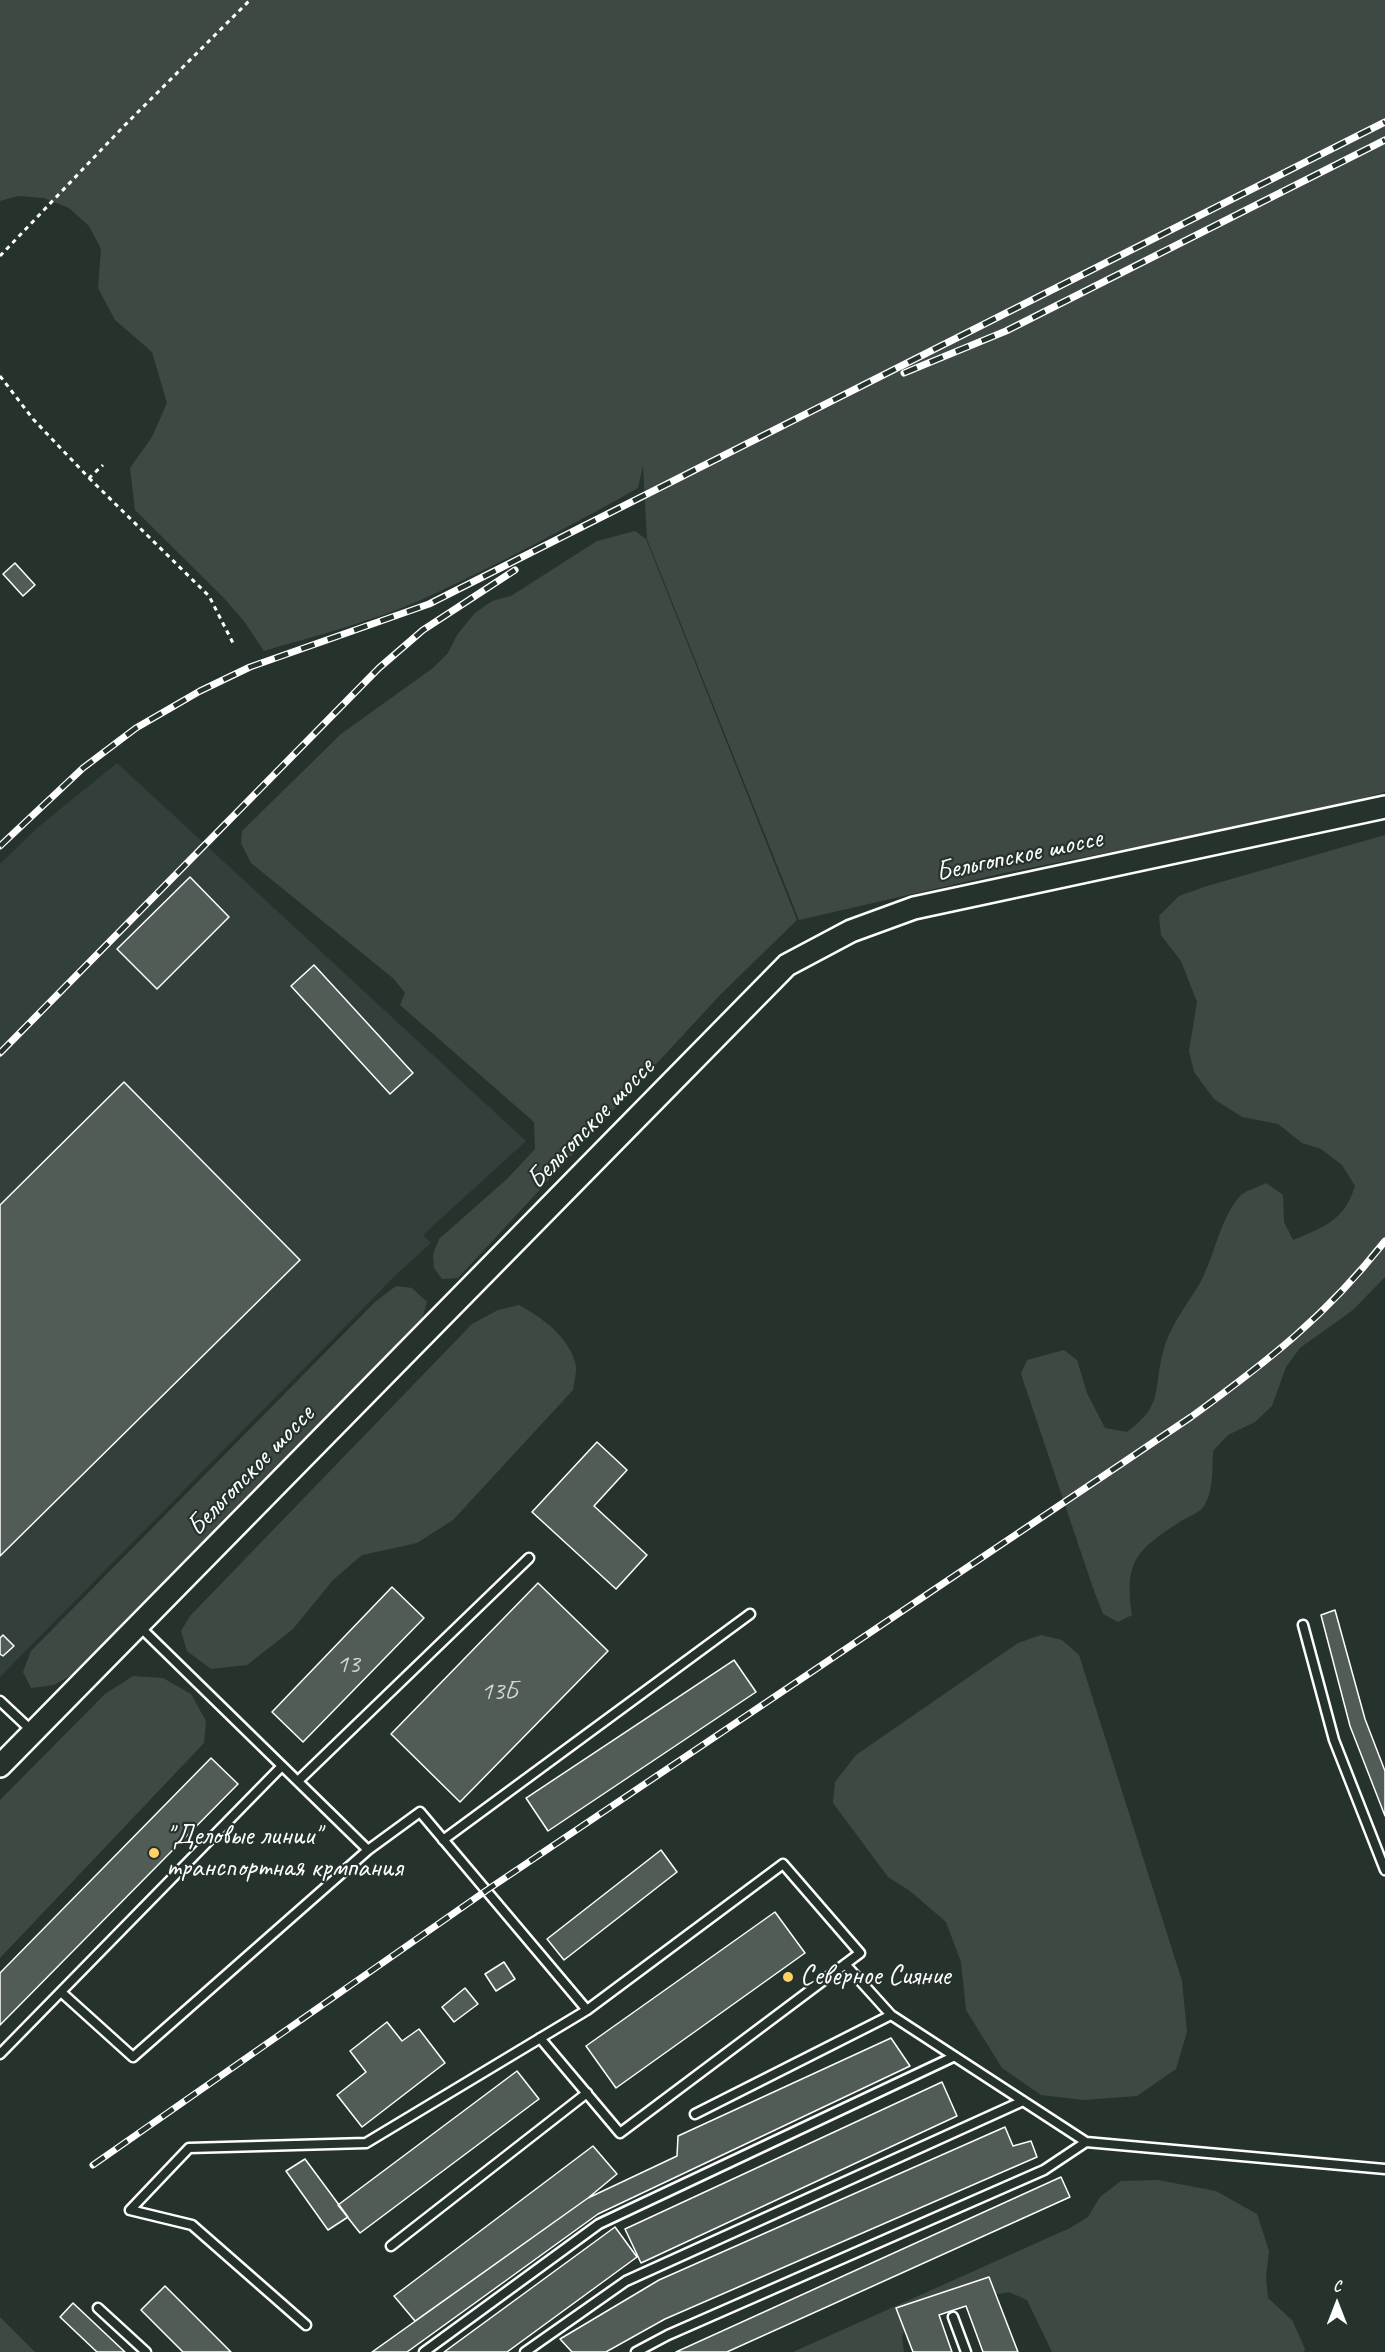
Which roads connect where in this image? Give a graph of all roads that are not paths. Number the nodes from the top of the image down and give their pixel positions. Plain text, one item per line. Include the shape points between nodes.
1 (1385, 807) edge
2 (529, 1558) dead end
3 (750, 1614) dead end
4 (1303, 1625) dead end
5 (139, 1626) junction
6 (0, 1701) edge
7 (33, 1733) junction
8 (0, 1766) edge
9 (282, 1766) junction
10 (298, 1781) junction
11 (443, 1840) junction
12 (368, 1850) junction
13 (1385, 1870) edge
14 (845, 1964) junction
15 (61, 1992) junction
16 (587, 2010) junction
17 (891, 2015) junction
18 (540, 2038) junction
19 (0, 2054) edge
20 (953, 2057) junction
21 (587, 2093) junction
22 (1023, 2101) junction
23 (695, 2114) dead end
24 (1086, 2142) junction
25 (1385, 2169) edge
26 (392, 2246) dead end
27 (98, 2308) dead end
28 (953, 2317) dead end
29 (306, 2325) dead end
30 (146, 2352) edge
31 (424, 2352) edge
32 (525, 2352) edge
33 (636, 2352) edge
34 (966, 2352) edge

1 - 5 street, Бельгопское шоссе via 915,908 851,932 787,965
2 - 10 lane
3 - 11 lane
4 - 13 lane via 1334,1740
5 - 7 street, Бельгопское шоссе
5 - 9 lane
6 - 7 lane
7 - 8 street, Бельгопское шоссе
9 - 10 lane
9 - 15 lane
10 - 12 lane
11 - 12 lane via 420,1812
11 - 16 lane
12 - 15 lane via 133,2057
14 - 16 lane via 860,1953 783,1864
14 - 17 lane
14 - 21 lane via 620,2133
15 - 19 lane
16 - 18 lane
17 - 20 lane
17 - 23 lane
18 - 21 lane
18 - 29 lane via 366,2143 189,2148 130,2210 192,2225
20 - 22 lane
20 - 31 lane via 599,2224
21 - 26 lane
22 - 24 lane
22 - 32 lane via 626,2281
24 - 25 lane
24 - 33 lane via 1044,2170
27 - 30 lane
28 - 34 lane

